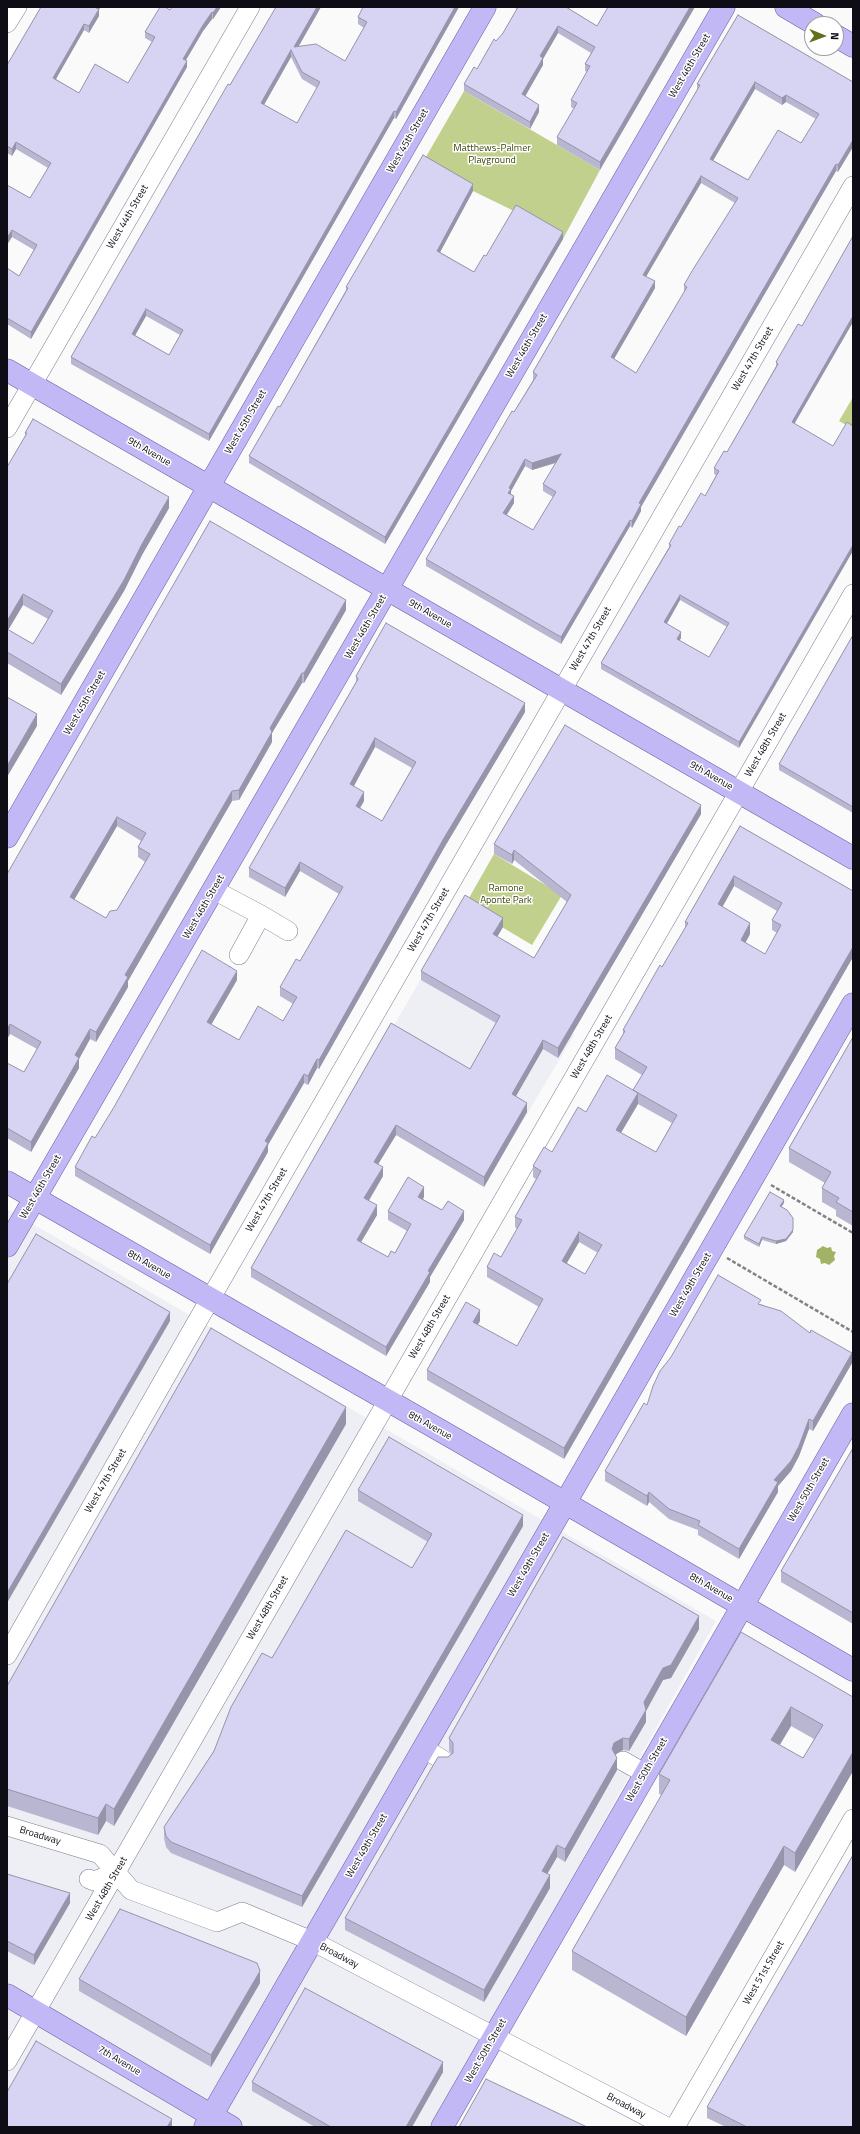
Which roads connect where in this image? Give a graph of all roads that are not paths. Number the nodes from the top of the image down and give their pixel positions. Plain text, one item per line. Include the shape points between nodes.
1 (17, 7) edge
2 (250, 7) edge
3 (485, 7) edge
4 (724, 7) edge
5 (786, 7) edge
6 (804, 18) edge
7 (7, 23) edge
8 (844, 41) edge
9 (853, 46) edge
10 (853, 186) edge
11 (7, 370) edge
12 (32, 384) junction
13 (7, 428) edge
14 (209, 486) junction
15 (387, 589) junction
16 (853, 594) edge
17 (562, 690) junction
18 (739, 792) junction
19 (7, 837) edge
20 (853, 858) edge
21 (214, 890) junction
22 (261, 915) junction
23 (288, 931) dead end
24 (239, 955) dead end
25 (853, 1004) edge
26 (7, 1182) edge
27 (35, 1198) junction
28 (7, 1246) edge
29 (210, 1299) junction
30 (387, 1402) junction
31 (853, 1414) edge
32 (565, 1503) junction
33 (742, 1606) junction
34 (7, 1655) edge
35 (853, 1670) edge
36 (424, 1748) junction
37 (443, 1760) edge
38 (623, 1761) dead end
39 (646, 1774) junction
40 (853, 1819) edge
41 (7, 1826) edge
42 (116, 1873) junction
43 (89, 1879) dead end
44 (312, 1941) junction
45 (7, 1995) edge
46 (36, 2012) junction
47 (494, 2036) junction
48 (7, 2061) edge
49 (208, 2122) edge
50 (231, 2127) edge
51 (442, 2127) edge
52 (667, 2127) edge
53 (675, 2127) edge

1 - 7 street
2 - 12 street, West 44th Street
3 - 14 main road, West 45th Street
4 - 15 main road, West 46th Street
5 - 6 main road
8 - 9 main road
10 - 17 street, West 47th Street
11 - 12 main road, 9th Avenue
12 - 13 street, West 44th Street
12 - 14 main road, 9th Avenue
14 - 15 main road, 9th Avenue
14 - 19 main road, West 45th Street
15 - 17 main road, 9th Avenue
15 - 21 main road, West 46th Street
16 - 18 street, West 48th Street
17 - 18 main road, 9th Avenue
17 - 29 street, West 47th Street
18 - 20 main road, 9th Avenue
18 - 30 street, West 48th Street
21 - 22 street
21 - 27 main road, West 46th Street
22 - 23 street
22 - 24 street
25 - 32 main road, West 49th Street
26 - 27 main road, 8th Avenue
27 - 28 main road, West 46th Street
27 - 29 main road, 8th Avenue
29 - 30 main road, 8th Avenue
29 - 34 street, West 47th Street
30 - 32 main road, 8th Avenue
30 - 42 street, West 48th Street
31 - 33 main road, West 50th Street
32 - 33 main road, 8th Avenue
32 - 36 main road, West 49th Street
33 - 35 main road, 8th Avenue
33 - 39 main road, West 50th Street
36 - 37 street
36 - 44 main road, West 49th Street
38 - 39 street
39 - 47 main road, West 50th Street
40 - 53 street, West 51st Street
41 - 42 street, Broadway via 100,1854
42 - 43 street via 94,1881
42 - 44 street, Broadway via 131,1890 217,1922 242,1912
42 - 46 street, West 48th Street
44 - 47 street, Broadway
44 - 49 main road, West 49th Street
45 - 46 main road, 7th Avenue
46 - 48 street, West 48th Street
46 - 49 main road, 7th Avenue
47 - 51 main road, West 50th Street
47 - 52 street, Broadway
49 - 50 main road, 7th Avenue

